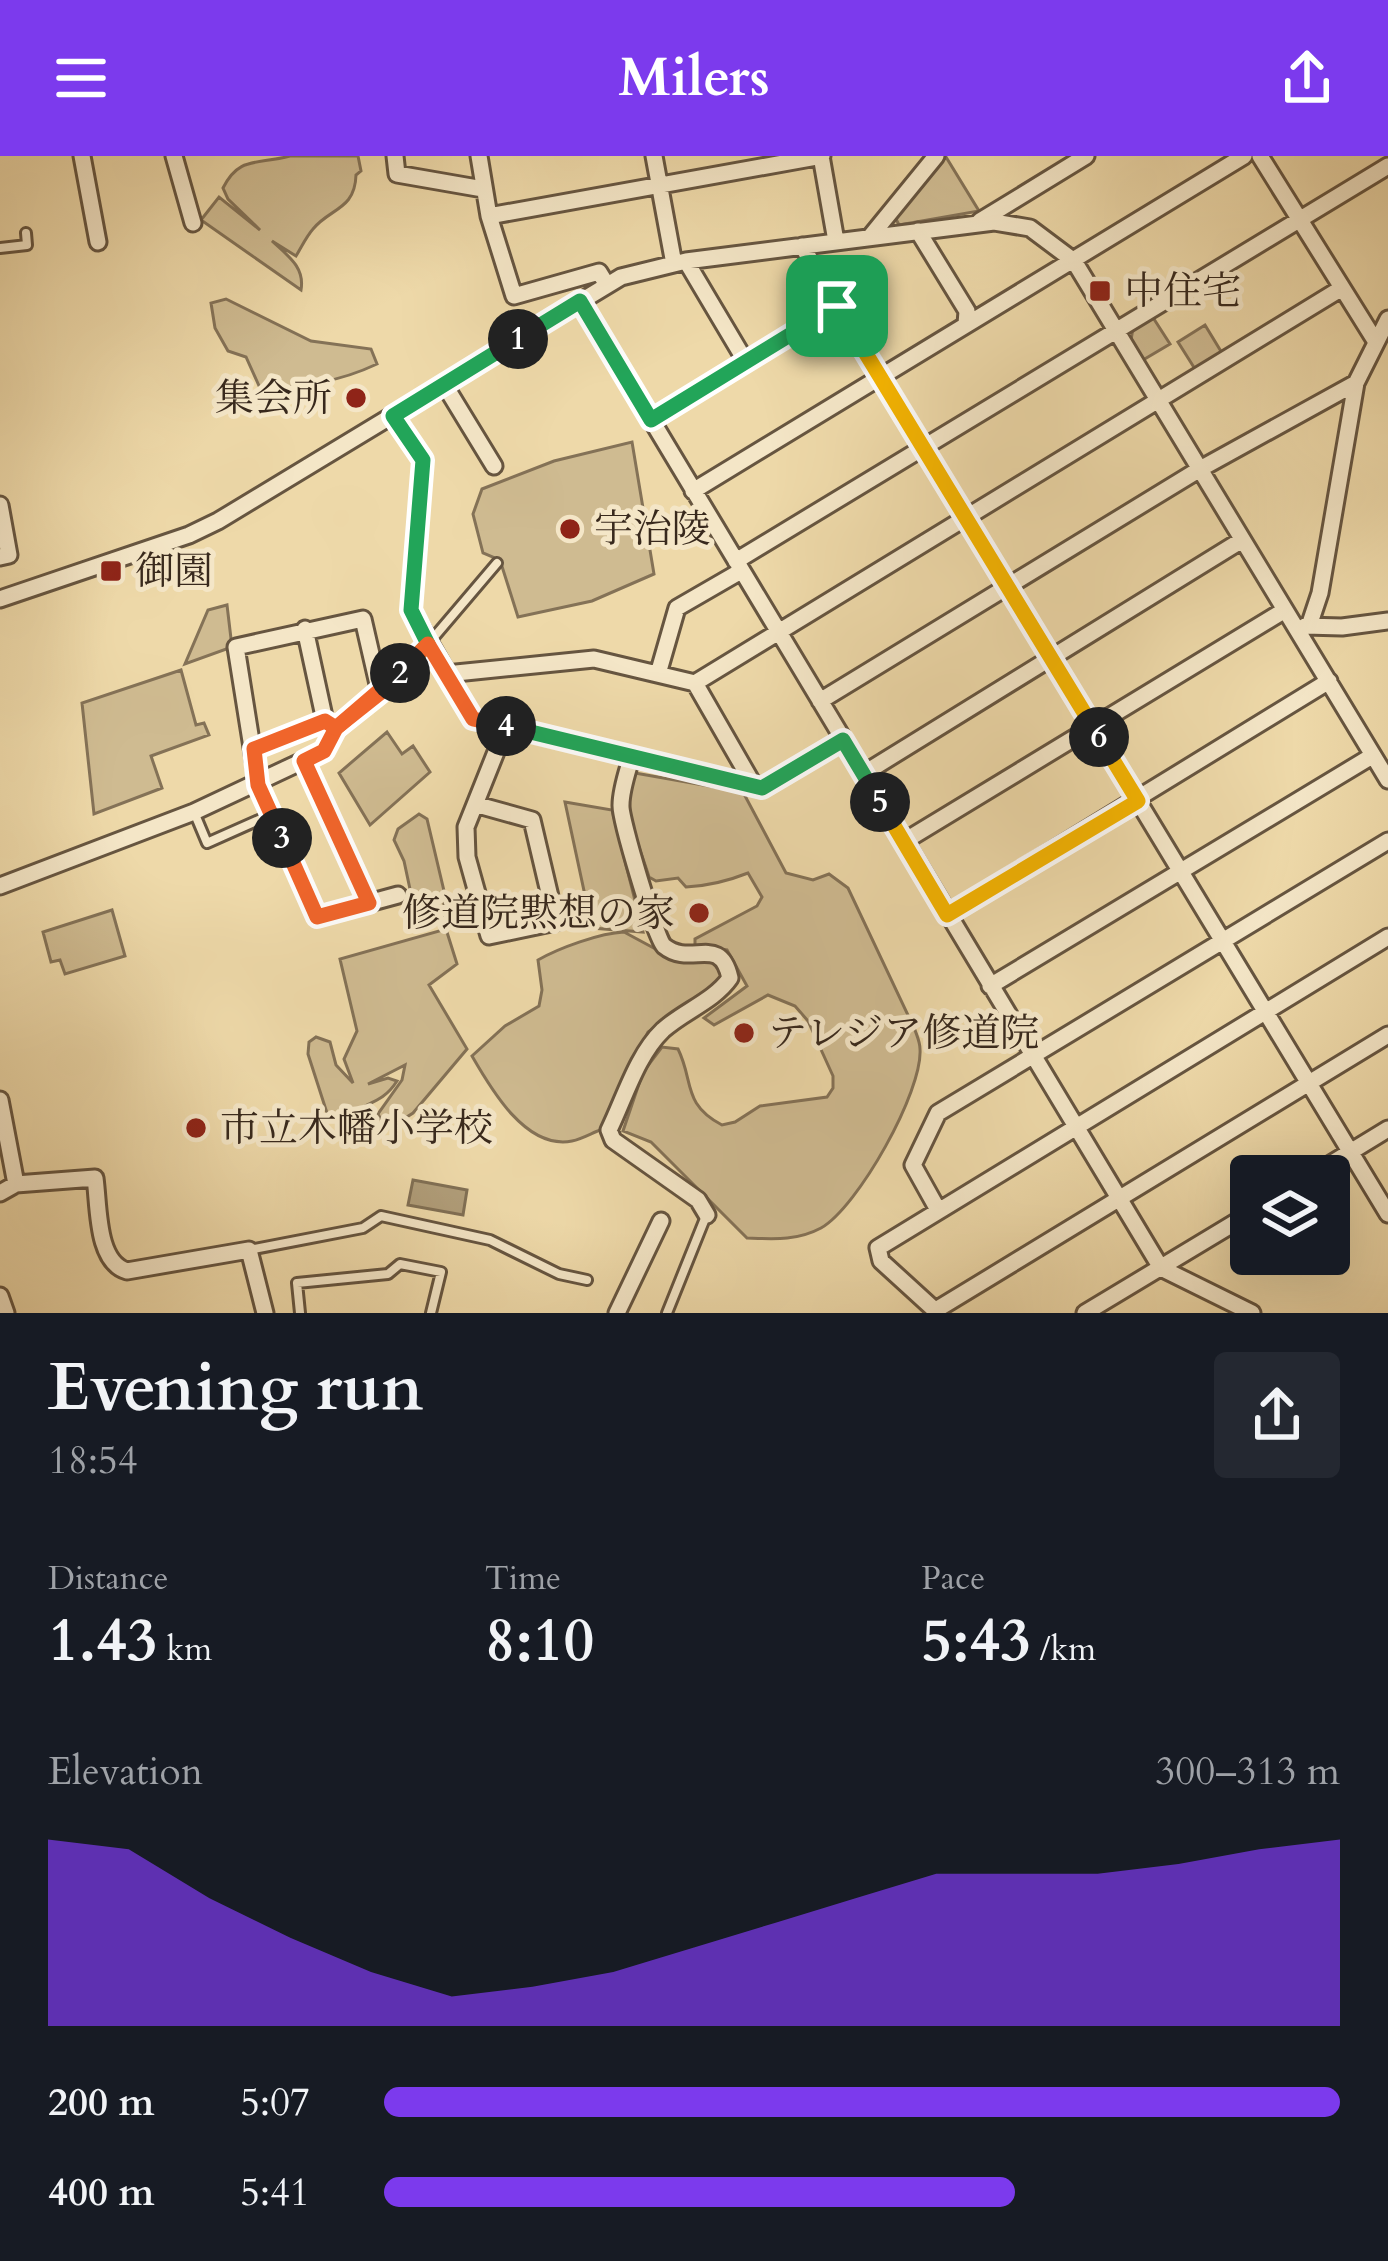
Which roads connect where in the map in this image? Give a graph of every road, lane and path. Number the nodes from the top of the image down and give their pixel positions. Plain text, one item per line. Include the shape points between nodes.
1 (82, 156) edge
2 (174, 156) edge
3 (394, 156) edge
4 (479, 156) edge
5 (654, 156) edge
6 (822, 156) edge
7 (937, 156) edge
8 (1086, 156) edge
9 (1244, 156) edge
10 (1260, 156) edge
11 (1388, 166) edge
12 (659, 185) junction
13 (483, 189) junction
14 (489, 216) junction
15 (1300, 220) junction
16 (193, 223) dead end
17 (977, 223) junction
18 (918, 231) junction
19 (26, 232) dead end
20 (870, 237) junction
21 (836, 241) junction
22 (98, 242) dead end
23 (802, 245) junction
24 (0, 248) edge
25 (1074, 261) junction
26 (680, 262) junction
27 (607, 285) junction
28 (1342, 288) junction
29 (580, 301) junction
30 (837, 306) junction
31 (1388, 319) edge
32 (966, 324) junction
33 (1116, 329) junction
34 (1376, 342) junction
35 (746, 362) junction
36 (881, 376) junction
37 (1356, 383) junction
38 (444, 384) junction
39 (1158, 401) junction
40 (393, 416) junction
41 (651, 420) junction
42 (924, 445) junction
43 (494, 466) dead end
44 (1200, 469) junction
45 (693, 490) junction
46 (0, 505) edge
47 (967, 518) junction
48 (1242, 540) junction
49 (0, 557) edge
50 (497, 563) dead end
51 (738, 566) junction
52 (1010, 587) junction
53 (0, 599) edge
54 (1297, 620) junction
55 (1388, 621) edge
56 (305, 629) junction
57 (778, 633) junction
58 (428, 644) junction
59 (1052, 657) junction
60 (446, 674) junction
61 (658, 674) junction
62 (1329, 681) junction
63 (694, 683) junction
64 (380, 693) junction
65 (820, 701) junction
66 (330, 725) junction
67 (1093, 726) junction
68 (506, 727) junction
69 (843, 740) junction
70 (254, 749) junction
71 (1372, 756) junction
72 (631, 759) junction
73 (304, 761) junction
74 (863, 774) junction
75 (1388, 780) edge
76 (753, 784) junction
77 (258, 785) junction
78 (1138, 801) junction
79 (478, 805) junction
80 (194, 812) junction
81 (272, 814) junction
82 (1388, 841) edge
83 (904, 842) junction
84 (1180, 872) junction
85 (0, 886) edge
86 (398, 895) dead end
87 (369, 903) junction
88 (947, 915) junction
89 (1388, 937) edge
90 (1223, 942) junction
91 (990, 986) junction
92 (1265, 1010) junction
93 (1388, 1035) edge
94 (1033, 1057) junction
95 (1308, 1082) junction
96 (0, 1100) edge
97 (1075, 1126) junction
98 (1388, 1129) edge
99 (1350, 1152) junction
100 (1345, 1155) edge
101 (16, 1184) junction
102 (0, 1193) edge
103 (1119, 1199) junction
104 (937, 1208) junction
105 (1388, 1214) edge
106 (706, 1215) joint
107 (661, 1221) dead end
108 (1230, 1226) edge
109 (249, 1250) junction
110 (1161, 1268) junction
111 (586, 1280) dead end
112 (0, 1296) edge
113 (937, 1312) edge
114 (6, 1313) edge
115 (265, 1313) edge
116 (300, 1313) edge
117 (431, 1313) edge
118 (617, 1313) edge
119 (667, 1313) edge
120 (1085, 1313) edge
121 (1252, 1313) edge

1 - 22 street
2 - 16 street
3 - 13 street via 397,174
4 - 13 street
5 - 12 street
6 - 12 street
6 - 21 street
7 - 20 street
8 - 17 street
9 - 25 street
10 - 15 street
11 - 15 street
12 - 14 street
12 - 26 street
13 - 14 street
14 - 27 street via 514,296 599,272
15 - 28 street
15 - 33 street
17 - 18 street
17 - 25 street via 1030,228
18 - 20 street
18 - 32 street via 967,310
19 - 24 lane via 27,245
20 - 21 street
21 - 23 street
23 - 26 street
23 - 30 street
25 - 32 street
25 - 33 street
26 - 27 street
26 - 35 street
27 - 29 street
28 - 34 street
28 - 39 street
29 - 38 street
29 - 41 street
30 - 35 street
30 - 36 street
31 - 34 street
32 - 36 street
33 - 39 street
33 - 42 street
34 - 37 street
35 - 41 street
36 - 42 street
36 - 45 street
37 - 44 street
37 - 54 street via 1320,592
38 - 40 street
38 - 43 street
39 - 44 street
39 - 47 street
40 - 53 street via 189,535
40 - 58 street via 423,460 411,610
41 - 45 street
42 - 47 street
42 - 51 street
44 - 48 street
44 - 52 street
45 - 51 street
46 - 49 street via 9,554
47 - 52 street
47 - 57 street
48 - 54 street
48 - 59 street
50 - 58 lane
51 - 57 street
51 - 61 street via 676,608
52 - 59 street
52 - 65 street
54 - 55 street
54 - 62 street
54 - 67 street
56 - 64 street via 363,619
56 - 66 street
56 - 70 street via 236,647
57 - 63 street
57 - 65 street
58 - 60 street
58 - 64 street
59 - 67 street
59 - 74 street
60 - 61 street via 594,658
60 - 68 street via 473,719
61 - 63 street
62 - 71 street
62 - 78 street
63 - 76 street
64 - 66 street
65 - 69 street
66 - 70 street
66 - 73 street via 324,751
67 - 78 street
67 - 83 street
68 - 72 street
68 - 79 street
69 - 74 street
69 - 76 street via 762,788
70 - 77 street
71 - 75 street
71 - 84 street
72 - 76 street
72 - 106 street via 620,808 658,940 678,954 719,954 730,978 647,1047 609,1130 698,1200
73 - 77 street
73 - 87 street
74 - 83 street
77 - 80 street
77 - 81 street
78 - 84 street
78 - 88 street
79 - 79 street via 532,820 556,922 489,936 467,857 466,827
80 - 81 lane via 207,844
80 - 85 street
81 - 87 street via 317,917
82 - 90 street
83 - 88 street
84 - 90 street
84 - 91 street
86 - 87 street
88 - 91 street
89 - 92 street
90 - 92 street
90 - 94 street
91 - 94 street
92 - 95 street
92 - 97 street
93 - 95 street
94 - 97 street
94 - 104 street via 938,1113 913,1165
95 - 99 street
95 - 103 street
96 - 101 street
97 - 103 street
97 - 104 street
98 - 99 street
99 - 100 street
99 - 105 street
101 - 102 street
101 - 109 street via 95,1178 107,1257 127,1271
103 - 110 street
103 - 113 street
104 - 113 street via 878,1248 881,1261
106 - 119 lane
107 - 118 street
108 - 110 street
109 - 111 lane via 363,1228 381,1216 490,1240
109 - 115 street
110 - 120 street
110 - 121 street
112 - 114 street
116 - 117 lane via 297,1283 388,1274 400,1264 441,1272

